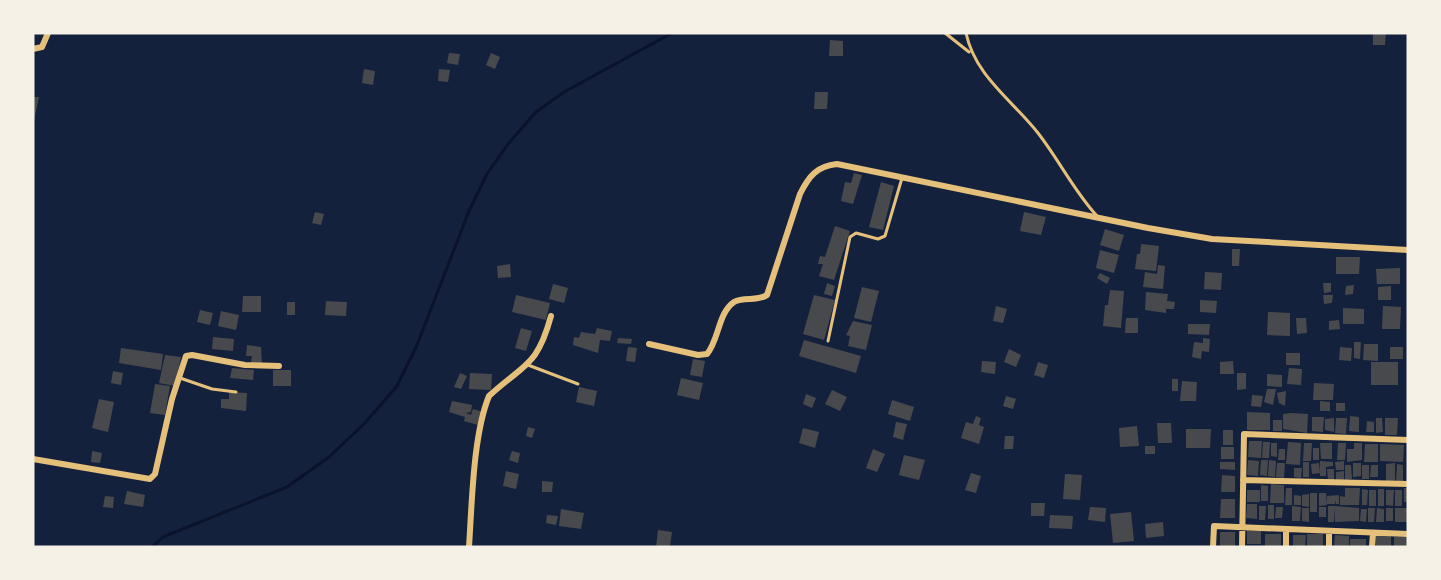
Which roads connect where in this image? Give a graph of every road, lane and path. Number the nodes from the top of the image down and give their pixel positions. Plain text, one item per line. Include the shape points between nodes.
1 (48, 33) edge
2 (945, 33) edge
3 (966, 33) edge
4 (33, 49) edge
5 (970, 53) junction
6 (902, 178) junction
7 (1098, 218) junction
8 (1408, 250) edge
9 (551, 316) dead end
10 (828, 341) dead end
11 (649, 344) dead end
12 (528, 365) junction
13 (279, 366) dead end
14 (179, 378) junction
15 (578, 384) dead end
16 (236, 392) dead end
17 (1408, 440) edge
18 (33, 459) edge
19 (1243, 480) junction
20 (1408, 484) edge
21 (1242, 527) junction
22 (1286, 529) junction
23 (1329, 531) junction
24 (1373, 533) junction
25 (1408, 534) edge
26 (469, 547) edge
27 (1213, 547) edge
28 (1242, 547) edge
29 (1286, 547) edge
30 (1329, 547) edge
31 (1372, 547) edge

1 - 4 street via 42,47
2 - 5 lane
3 - 5 lane
5 - 7 lane via 1037,132
6 - 7 street
6 - 10 lane via 885,236 878,239 856,233 850,237
6 - 11 street via 837,164 814,172 801,194 767,296 740,300 731,306 707,354
7 - 8 street via 1212,239
9 - 12 street via 540,351
12 - 15 lane
12 - 26 street via 489,396 486,404
13 - 14 street via 245,365 189,355
14 - 16 lane
14 - 18 street via 153,477
17 - 19 street via 1244,434
19 - 20 street
19 - 21 street
21 - 22 street
21 - 27 street via 1214,526
21 - 28 street
22 - 23 street
22 - 29 street
23 - 24 street
23 - 30 street
24 - 25 street
24 - 31 street

